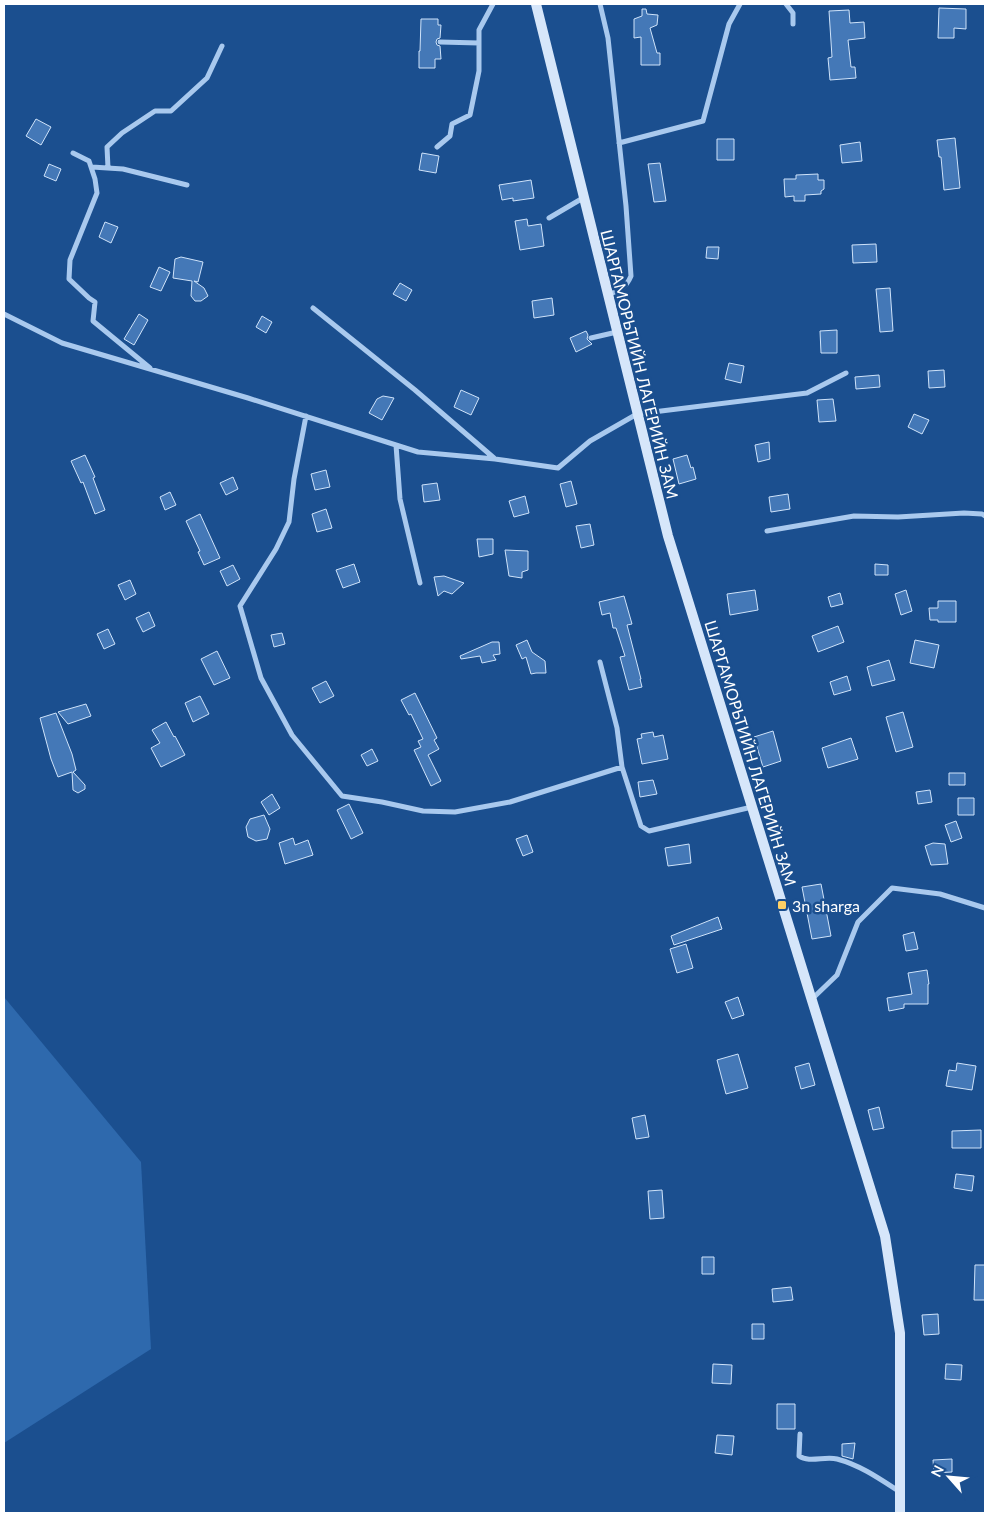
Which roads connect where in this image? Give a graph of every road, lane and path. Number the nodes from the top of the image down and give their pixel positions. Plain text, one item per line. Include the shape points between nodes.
1 (493, 4) edge
2 (536, 4) edge
3 (600, 4) edge
4 (740, 4) edge
5 (786, 4) edge
6 (793, 24) dead end
7 (440, 42) dead end
8 (479, 43) junction
9 (222, 46) dead end
10 (619, 143) junction
11 (437, 148) dead end
12 (73, 153) dead end
13 (92, 167) junction
14 (108, 168) junction
15 (187, 185) dead end
16 (583, 198) junction
17 (549, 218) dead end
18 (608, 295) junction
19 (313, 308) dead end
20 (4, 314) edge
21 (617, 332) junction
22 (591, 338) dead end
23 (152, 370) junction
24 (846, 373) dead end
25 (637, 414) junction
26 (306, 416) junction
27 (396, 445) junction
28 (495, 459) junction
29 (985, 516) edge
30 (767, 531) dead end
31 (420, 584) dead end
32 (600, 662) dead end
33 (622, 767) junction
34 (752, 807) junction
35 (985, 908) edge
36 (812, 1000) junction
37 (800, 1434) dead end
38 (900, 1492) junction
39 (900, 1513) edge

1 - 8 street via 479,30
2 - 16 street, ШАРГАМОРЬТИЙН ЛАГЕРИЙН ЗАМ
3 - 10 street via 608,38
4 - 10 street via 729,24 703,122
5 - 6 street via 793,13
7 - 8 street
8 - 11 street via 479,71 470,115 452,124 450,136
9 - 14 street via 207,78 171,111 155,111 107,147
10 - 18 street via 631,276 623,289
12 - 13 street via 90,161
13 - 14 street
13 - 23 street via 97,193 70,260 69,279 96,302 93,321
14 - 15 street
16 - 17 street
16 - 18 street, ШАРГАМОРЬТИЙН ЛАГЕРИЙН ЗАМ
18 - 21 street, ШАРГАМОРЬТИЙН ЛАГЕРИЙН ЗАМ
19 - 28 street
20 - 23 street via 62,344
21 - 22 street
21 - 25 street, ШАРГАМОРЬТИЙН ЛАГЕРИЙН ЗАМ
23 - 26 street
24 - 25 street via 808,394
25 - 28 street via 590,441 558,468
25 - 34 street, ШАРГАМОРЬТИЙН ЛАГЕРИЙН ЗАМ via 668,536
26 - 27 street
26 - 33 street via 289,522 240,606 261,678 292,735 342,796 422,811 455,812 510,802
27 - 28 street via 418,452
27 - 31 street via 400,499
29 - 30 street via 964,513 854,516
32 - 33 street
33 - 34 street via 641,826 649,831
34 - 36 street, ШАРГАМОРЬТИЙН ЛАГЕРИЙН ЗАМ
35 - 36 street via 940,894 892,888 858,922 837,975
36 - 38 street, ШАРГАМОРЬТИЙН ЛАГЕРИЙН ЗАМ via 885,1236 900,1333
37 - 38 street via 799,1456 803,1459 835,1458 859,1467
38 - 39 street, ШАРГАМОРЬТИЙН ЛАГЕРИЙН ЗАМ

